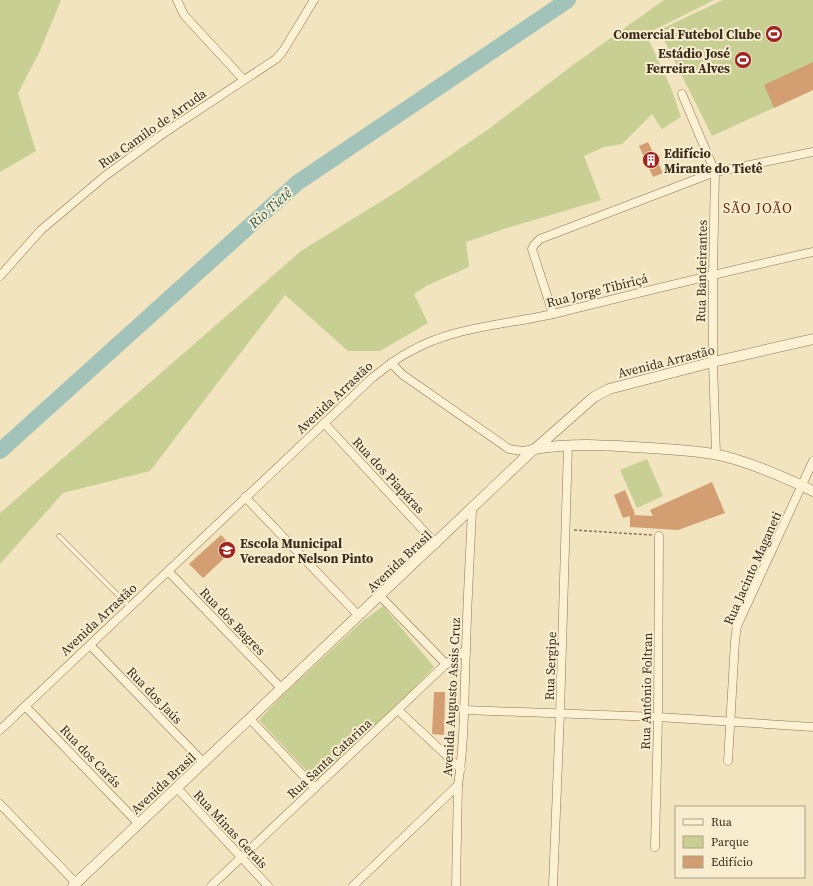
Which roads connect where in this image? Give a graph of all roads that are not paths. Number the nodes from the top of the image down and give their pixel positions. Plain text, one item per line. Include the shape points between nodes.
1 (177, 0) edge
2 (311, 2) edge
3 (244, 80) junction
4 (682, 94) dead end
5 (813, 152) edge
6 (715, 172) junction
7 (813, 252) edge
8 (713, 274) junction
9 (0, 276) edge
10 (553, 314) junction
11 (813, 340) edge
12 (713, 362) junction
13 (391, 363) junction
14 (324, 423) junction
15 (568, 446) junction
16 (534, 450) junction
17 (716, 454) junction
18 (813, 461) edge
19 (802, 486) junction
20 (813, 491) edge
21 (245, 497) junction
22 (472, 510) junction
23 (59, 536) dead end
24 (659, 536) road end
25 (436, 544) junction
26 (168, 571) junction
27 (380, 596) junction
28 (130, 607) junction
29 (359, 616) junction
30 (90, 645) junction
31 (466, 650) junction
32 (446, 664) junction
33 (282, 689) junction
34 (25, 706) junction
35 (398, 710) junction
36 (464, 710) junction
37 (560, 713) junction
38 (658, 717) junction
39 (250, 719) junction
40 (730, 721) junction
41 (813, 727) edge
42 (0, 730) edge
43 (728, 761) dead end
44 (204, 762) junction
45 (461, 769) junction
46 (458, 785) junction
47 (176, 788) junction
48 (314, 788) junction
49 (0, 804) edge
50 (139, 824) junction
51 (655, 847) dead end
52 (241, 857) junction
53 (74, 885) edge
54 (211, 886) edge
55 (268, 886) edge
56 (353, 886) edge
57 (456, 886) edge
58 (553, 886) edge

1 - 3 street via 184,15
2 - 3 street, Rua Camilo de Arruda via 283,52
3 - 9 street, Rua Camilo de Arruda via 105,176 40,230
4 - 6 street, Rua Bandeirantes
5 - 6 street
6 - 8 street, Rua Bandeirantes
6 - 10 street via 540,239 532,249
7 - 8 street, Rua Jorge Tibiriçá
8 - 10 street, Rua Jorge Tibiriçá
8 - 12 street, Rua Bandeirantes
10 - 13 street, Rua Jorge Tibiriçá via 459,332 432,341
11 - 12 street, Avenida Arrastão
12 - 16 street, Avenida Arrastão via 610,389 594,397
12 - 17 street, Rua Bandeirantes
13 - 14 street, Avenida Arrastão
13 - 16 street, Avenida Arrastão via 403,375 509,449
14 - 21 street, Avenida Arrastão
14 - 25 street, Rua dos Piapáras
15 - 16 street
15 - 17 street via 640,447
15 - 37 street, Rua Sergipe
16 - 22 street, Avenida Brasil
17 - 19 street via 750,464
18 - 19 street, Rua Jacinto Maganeti
19 - 20 street
19 - 40 street, Rua Jacinto Maganeti via 737,626
21 - 26 street, Avenida Arrastão
21 - 29 street
22 - 25 street, Avenida Brasil
22 - 31 street, Avenida Augusto Assis Cruz
23 - 28 lane
24 - 38 street, Rua Antônio Foltran
25 - 27 street, Avenida Brasil
26 - 28 street, Avenida Arrastão
26 - 33 street, Rua dos Bagres
27 - 29 street, Avenida Brasil
27 - 32 street
28 - 30 street, Avenida Arrastão
29 - 33 street, Avenida Brasil
30 - 34 street, Avenida Arrastão
30 - 44 street, Rua dos Jaús
31 - 32 street, Rua Santa Catarina
31 - 36 street, Avenida Augusto Assis Cruz
32 - 35 street, Rua Santa Catarina
33 - 39 street, Avenida Brasil
34 - 42 street, Avenida Arrastão
34 - 50 street, Rua dos Carás
35 - 45 street
35 - 48 street, Rua Santa Catarina
36 - 37 street
36 - 45 street, Avenida Augusto Assis Cruz
37 - 38 street
37 - 58 street, Rua Sergipe
38 - 40 street
38 - 51 street, Rua Antônio Foltran
39 - 44 street, Avenida Brasil
39 - 48 street
40 - 41 street
40 - 43 street, Rua Jacinto Maganeti
44 - 47 street, Avenida Brasil
45 - 46 street, Avenida Augusto Assis Cruz
46 - 56 street
46 - 57 street, Avenida Augusto Assis Cruz
47 - 50 street, Avenida Brasil
47 - 52 street, Rua Minas Gerais
48 - 52 street, Rua Santa Catarina
49 - 53 street
50 - 53 street, Avenida Brasil
52 - 54 street, Rua Santa Catarina
52 - 55 street, Rua Minas Gerais

